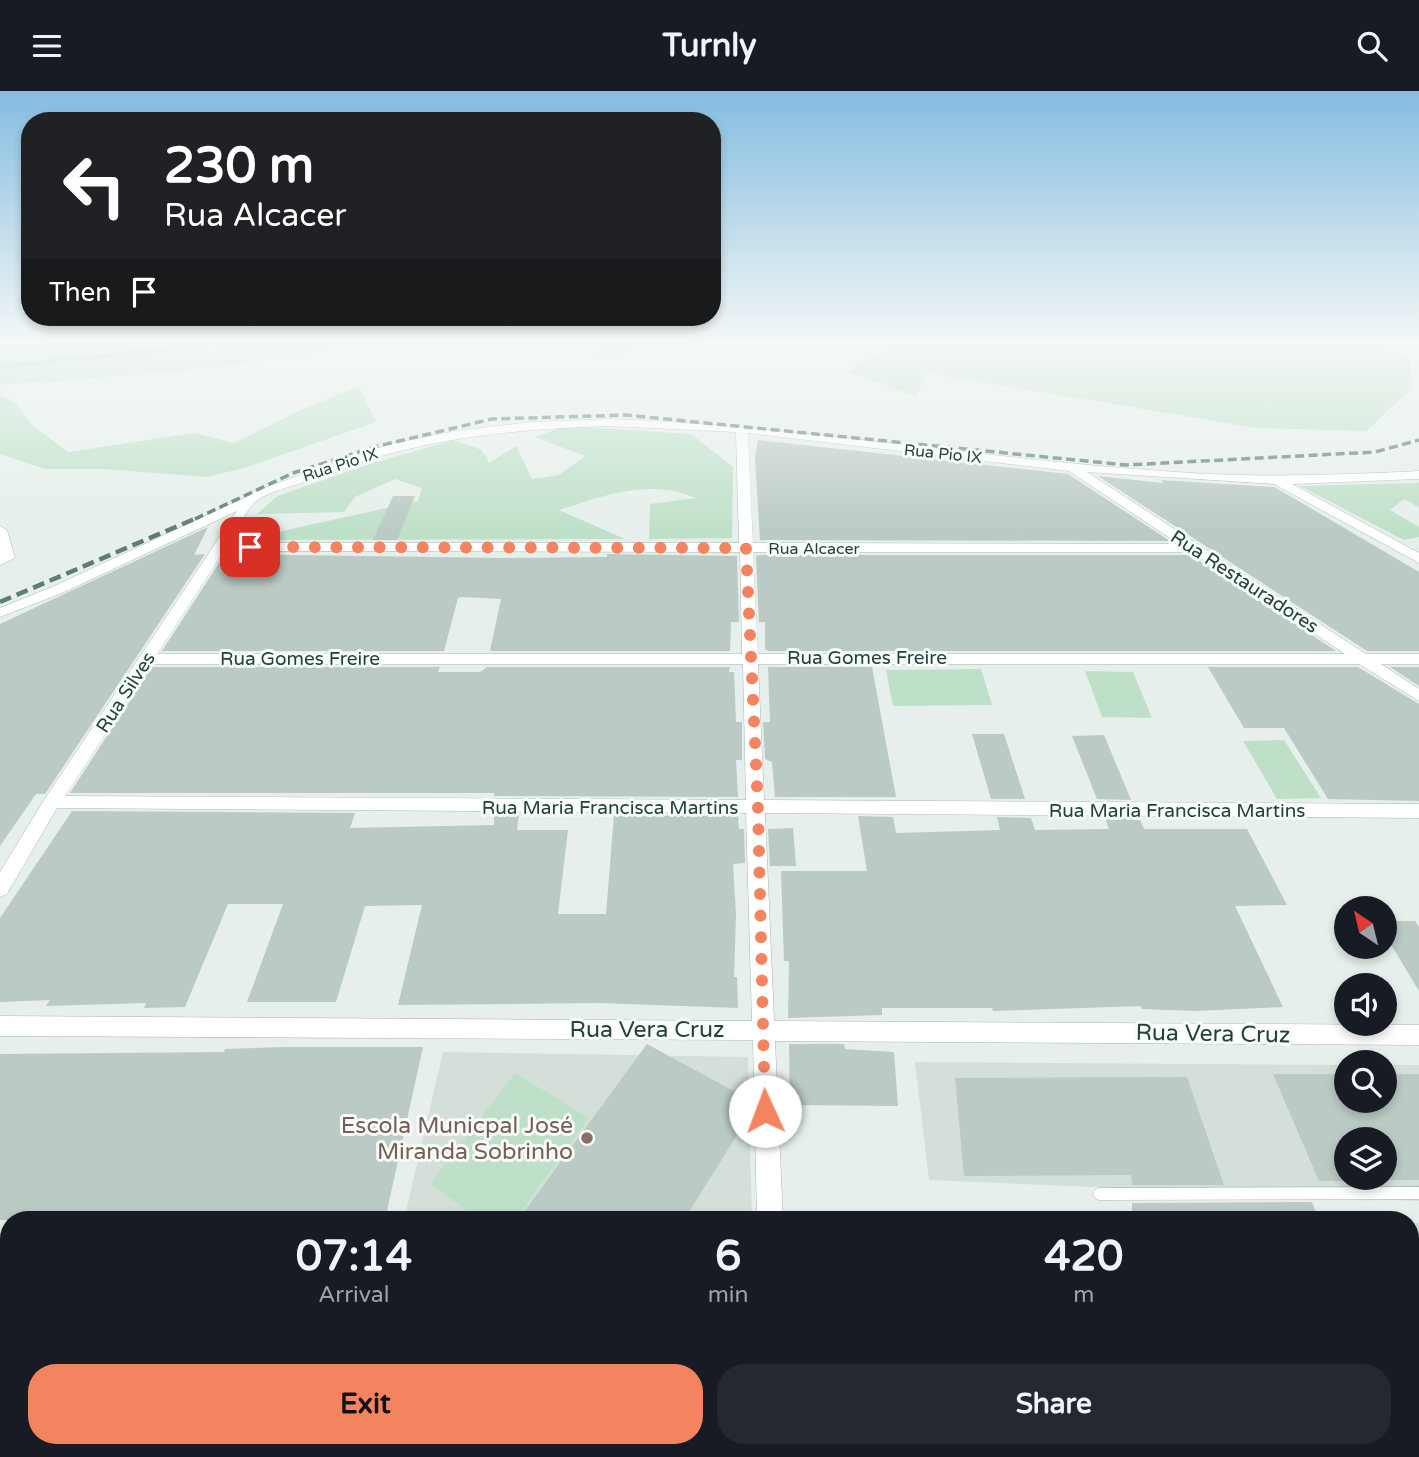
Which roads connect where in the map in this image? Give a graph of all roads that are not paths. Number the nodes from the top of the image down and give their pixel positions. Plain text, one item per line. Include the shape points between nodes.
1 (742, 430) junction
2 (1072, 467) junction
3 (1419, 475) edge
4 (1277, 480) junction
5 (253, 496) junction
6 (0, 530) edge
7 (223, 547) junction
8 (746, 548) junction
9 (1195, 548) junction
10 (1419, 559) edge
11 (0, 561) edge
12 (0, 614) edge
13 (750, 657) junction
14 (146, 659) junction
15 (1363, 659) junction
16 (1419, 659) edge
17 (1419, 696) edge
18 (52, 802) junction
19 (758, 808) junction
20 (1419, 811) edge
21 (0, 889) edge
22 (0, 1026) edge
23 (762, 1029) junction
24 (1419, 1035) edge
25 (1419, 1193) edge
26 (1098, 1194) dead end
27 (770, 1211) edge

1 - 2 street, Rua Pio IX
1 - 5 street, Rua Pio IX via 586,421 454,434 322,467
1 - 8 street
2 - 4 street, Rua Pio IX
2 - 9 street, Rua Restauradores
3 - 4 street, Rua Pio IX
4 - 10 street
5 - 7 street, Rua Silves
5 - 12 street, Rua Pio IX
6 - 11 street via 8,558
7 - 8 street, Rua Alcacer
7 - 14 street, Rua Silves
8 - 9 street, Rua Alcacer
8 - 13 street
9 - 15 street, Rua Restauradores
13 - 14 street, Rua Gomes Freire
13 - 15 street, Rua Gomes Freire
13 - 19 street
14 - 18 street, Rua Silves
15 - 16 street, Rua Gomes Freire
15 - 17 street, Rua Restauradores
18 - 19 street, Rua Maria Francisca Martins
18 - 21 street, Rua Silves
19 - 20 street, Rua Maria Francisca Martins
19 - 23 street
22 - 23 street, Rua Vera Cruz
23 - 24 street, Rua Vera Cruz
23 - 27 street
25 - 26 lane

